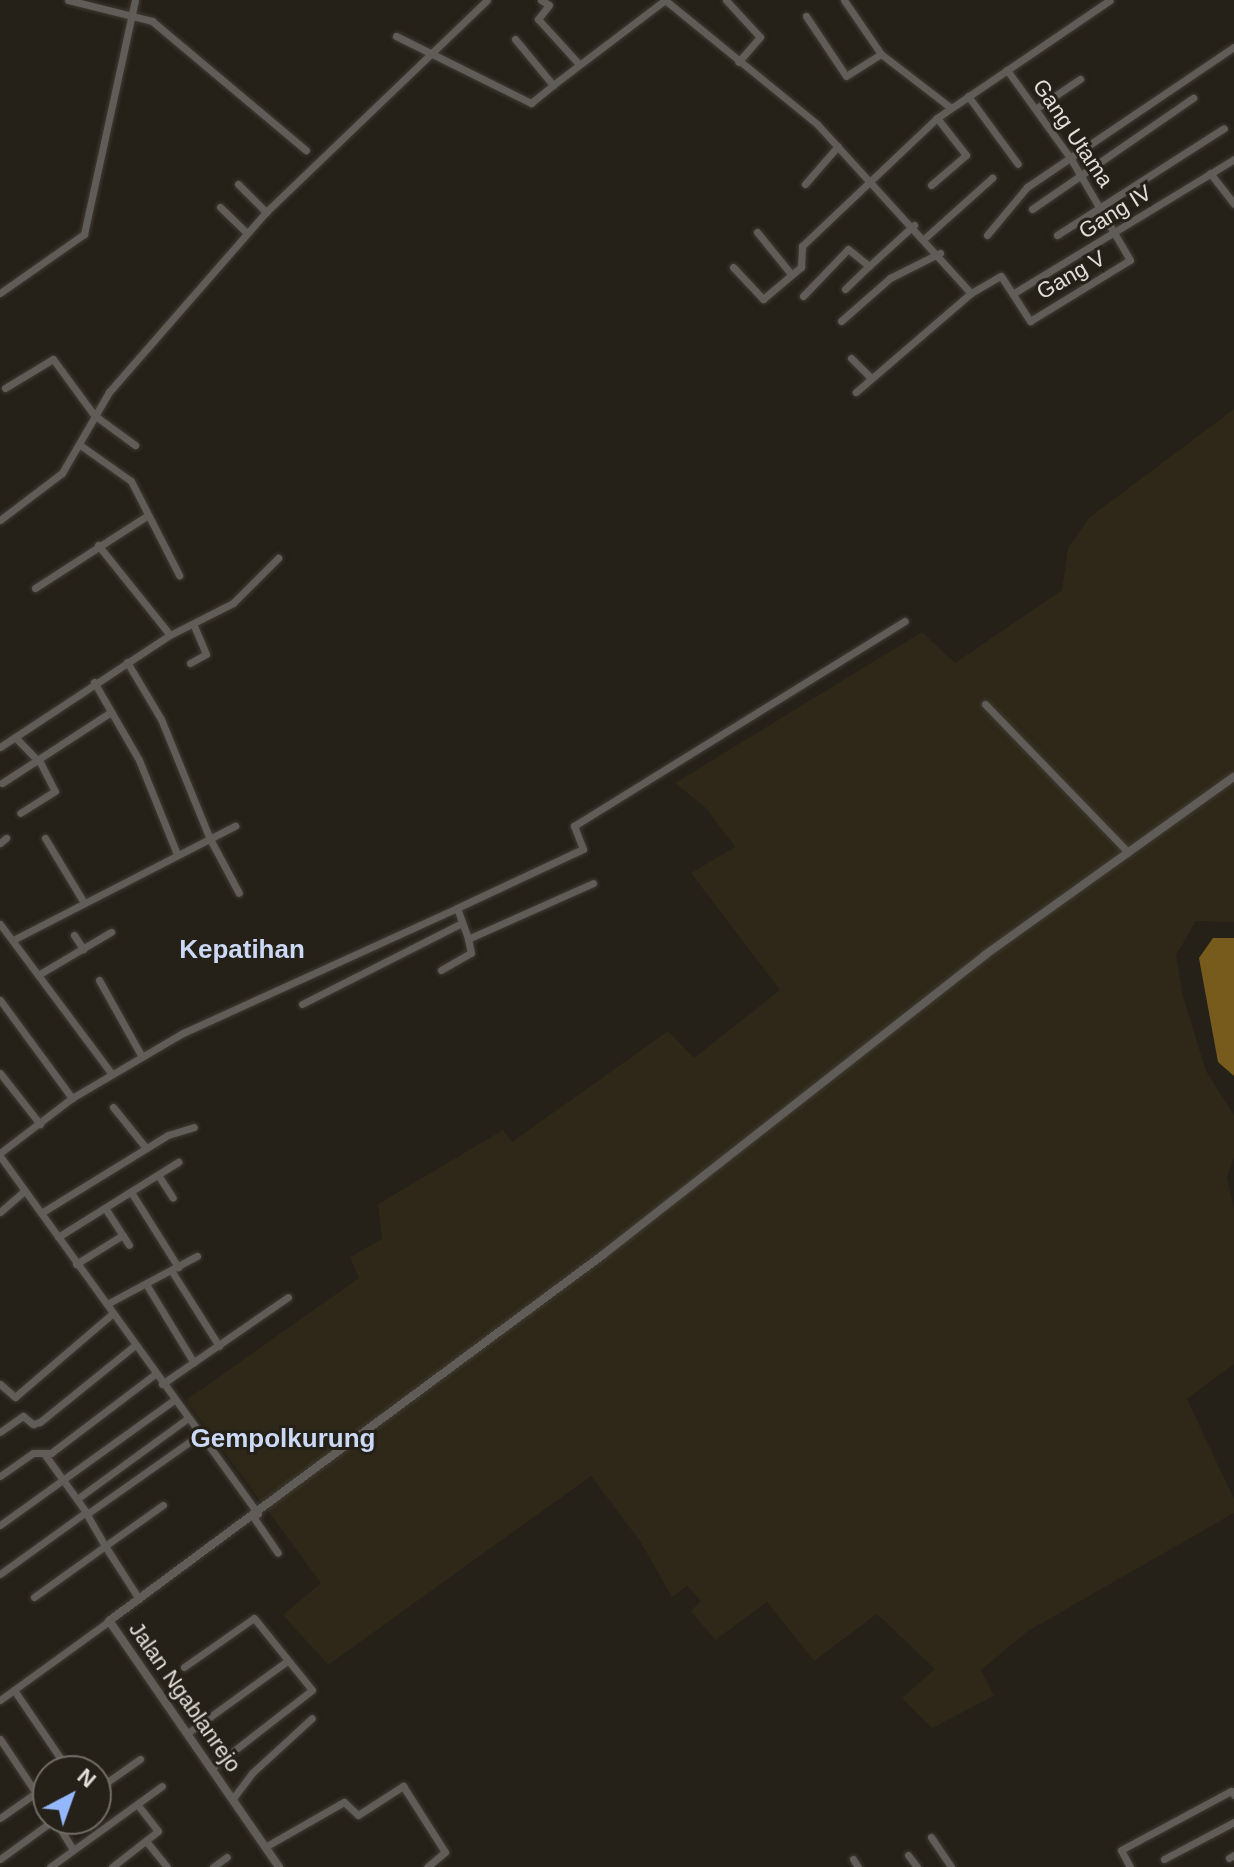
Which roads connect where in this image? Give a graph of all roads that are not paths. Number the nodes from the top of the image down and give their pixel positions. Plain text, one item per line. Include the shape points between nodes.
1 (68, 0) edge
2 (135, 0) edge
3 (487, 0) edge
4 (541, 0) edge
5 (665, 0) edge
6 (726, 0) edge
7 (844, 0) edge
8 (1110, 0) edge
9 (132, 15) junction
10 (806, 16) dead end
11 (396, 36) dead end
12 (515, 39) dead end
13 (1234, 47) edge
14 (881, 54) junction
15 (428, 55) junction
16 (738, 62) junction
17 (579, 64) junction
18 (1007, 70) junction
19 (1080, 79) dead end
20 (553, 85) junction
21 (968, 96) junction
22 (1193, 98) dead end
23 (951, 108) junction
24 (1037, 108) junction
25 (937, 118) junction
26 (1224, 128) dead end
27 (838, 146) junction
28 (306, 150) dead end
29 (1071, 159) junction
30 (1234, 159) edge
31 (1018, 164) dead end
32 (1210, 173) junction
33 (1081, 176) junction
34 (869, 178) junction
35 (992, 178) dead end
36 (238, 184) dead end
37 (805, 184) dead end
38 (931, 185) dead end
39 (1234, 204) edge
40 (1100, 206) junction
41 (220, 207) dead end
42 (1032, 209) dead end
43 (266, 212) junction
44 (914, 225) junction
45 (757, 232) dead end
46 (247, 233) junction
47 (1117, 233) junction
48 (987, 235) dead end
49 (1057, 235) dead end
50 (926, 237) junction
51 (940, 253) junction
52 (1130, 260) joint
53 (869, 266) junction
54 (733, 267) dead end
55 (792, 275) junction
56 (845, 289) dead end
57 (0, 293) edge
58 (971, 293) junction
59 (1014, 293) junction
60 (803, 296) dead end
61 (841, 321) dead end
62 (851, 358) dead end
63 (871, 378) junction
64 (5, 388) dead end
65 (856, 392) dead end
66 (94, 415) junction
67 (80, 445) junction
68 (135, 445) dead end
69 (145, 517) junction
70 (0, 520) edge
71 (98, 545) junction
72 (278, 558) dead end
73 (179, 575) dead end
74 (35, 588) dead end
75 (905, 621) dead end
76 (193, 624) junction
77 (170, 635) junction
78 (127, 662) junction
79 (190, 663) dead end
80 (94, 682) junction
81 (985, 704) dead end
82 (111, 712) junction
83 (15, 737) junction
84 (0, 747) edge
85 (36, 760) junction
86 (1234, 777) edge
87 (2, 783) dead end
88 (20, 813) dead end
89 (235, 826) dead end
90 (45, 838) dead end
91 (210, 839) junction
92 (1128, 852) junction
93 (177, 854) junction
94 (593, 883) dead end
95 (239, 893) dead end
96 (83, 901) junction
97 (457, 908) junction
98 (462, 923) junction
99 (0, 924) edge
100 (111, 932) dead end
101 (74, 935) dead end
102 (468, 939) junction
103 (13, 940) junction
104 (83, 949) junction
105 (330, 968) junction
106 (441, 970) dead end
107 (38, 975) junction
108 (99, 980) dead end
109 (337, 984) junction
110 (0, 1000) edge
111 (302, 1004) dead end
112 (141, 1055) junction
113 (0, 1073) edge
114 (111, 1073) junction
115 (72, 1098) junction
116 (113, 1107) dead end
117 (40, 1124) junction
118 (194, 1127) dead end
119 (146, 1148) junction
120 (0, 1155) edge
121 (178, 1162) dead end
122 (158, 1175) junction
123 (24, 1191) junction
124 (131, 1192) junction
125 (173, 1198) dead end
126 (105, 1208) junction
127 (0, 1212) edge
128 (41, 1213) junction
129 (123, 1235) junction
130 (58, 1237) junction
131 (129, 1245) dead end
132 (197, 1256) dead end
133 (76, 1264) junction
134 (175, 1268) junction
135 (146, 1284) junction
136 (288, 1297) dead end
137 (107, 1304) junction
138 (113, 1313) junction
139 (135, 1345) junction
140 (219, 1346) junction
141 (194, 1363) junction
142 (155, 1374) junction
143 (0, 1384) edge
144 (162, 1384) junction
145 (15, 1397) junction
146 (174, 1400) junction
147 (23, 1416) junction
148 (188, 1418) junction
149 (0, 1432) edge
150 (199, 1435) junction
151 (45, 1455) junction
152 (0, 1476) edge
153 (64, 1482) junction
154 (77, 1499) junction
155 (163, 1505) dead end
156 (86, 1513) junction
157 (256, 1516) junction
158 (0, 1525) edge
159 (105, 1546) junction
160 (278, 1553) dead end
161 (0, 1574) edge
162 (34, 1597) dead end
163 (139, 1599) junction
164 (109, 1621) junction
165 (287, 1661) junction
166 (184, 1667) dead end
167 (14, 1690) junction
168 (0, 1700) edge
169 (312, 1718) dead end
170 (189, 1732) junction
171 (0, 1739) edge
172 (58, 1755) edge
173 (140, 1759) dead end
174 (213, 1767) junction
175 (112, 1779) edge
176 (162, 1786) dead end
177 (32, 1791) edge
178 (32, 1795) edge
179 (1234, 1795) edge
180 (234, 1797) junction
181 (137, 1804) junction
182 (0, 1818) edge
183 (1234, 1822) edge
184 (33, 1835) edge
185 (64, 1835) edge
186 (931, 1837) dead end
187 (146, 1841) junction
188 (265, 1847) junction
189 (73, 1850) junction
190 (908, 1855) dead end
191 (227, 1857) dead end
192 (0, 1859) edge
193 (853, 1859) dead end
194 (1164, 1859) dead end
195 (50, 1867) edge
196 (112, 1867) edge
197 (167, 1867) edge
198 (213, 1867) edge
199 (279, 1867) edge
200 (427, 1867) edge
201 (858, 1867) edge
202 (917, 1867) edge
203 (951, 1867) edge
204 (1130, 1867) edge

1 - 9 street
2 - 9 street
3 - 15 street
4 - 17 street via 549,6 538,19
5 - 16 street
5 - 17 street
6 - 16 street via 760,37
7 - 14 street
8 - 18 street
9 - 28 street via 152,21
9 - 57 street via 84,234
10 - 14 street via 846,76
11 - 15 street
12 - 20 street
13 - 29 street
14 - 23 street
15 - 20 street via 531,103
15 - 43 street
16 - 27 street
17 - 20 street
18 - 21 street
18 - 24 street, Gang Utama
19 - 24 street
21 - 23 street
21 - 31 street
22 - 33 street
23 - 25 street
24 - 29 street, Gang Utama
25 - 34 street
25 - 38 street via 966,155
26 - 40 street
27 - 34 street
27 - 37 street
29 - 33 street, Gang Utama
29 - 48 street via 1027,187
30 - 32 street, Gang IV
32 - 39 street
32 - 47 street, Gang IV
33 - 40 street, Gang Utama
33 - 42 street
34 - 44 street
34 - 55 street via 801,247 804,263
35 - 50 street
36 - 43 street
40 - 47 street, Gang Utama
40 - 49 street
41 - 46 street
43 - 46 street
44 - 50 street
44 - 53 street
45 - 55 street
46 - 66 street
47 - 52 street, Gang Utama
47 - 59 street, Gang IV
50 - 51 street
51 - 58 street
51 - 61 street via 890,278
52 - 59 street, Gang V via 1030,321
53 - 56 street
53 - 60 street via 848,249
54 - 55 street via 762,299
58 - 59 street via 999,275
58 - 63 street
62 - 63 street
63 - 65 street
64 - 66 street via 51,359
66 - 67 street
66 - 68 street
67 - 69 street via 131,481
67 - 70 street via 55,481
69 - 71 street
69 - 73 street
71 - 74 street
71 - 77 street
72 - 76 street via 242,597
75 - 97 street via 574,826 583,849
76 - 77 street
76 - 79 street via 206,654
77 - 78 street
78 - 80 street
78 - 91 street via 169,736
80 - 82 street
80 - 83 street
81 - 92 street
82 - 85 street
82 - 93 street via 139,760
83 - 84 street
83 - 85 street
85 - 87 street
85 - 88 street via 55,794
86 - 92 street, Jalan Ngablanrejo
89 - 91 street
90 - 96 street
91 - 93 street
91 - 95 street
92 - 157 street, Jalan Ngablanrejo via 956,977 604,1254
93 - 96 street
94 - 102 street
96 - 103 street
97 - 98 street
97 - 105 street
98 - 102 street
98 - 109 street
99 - 103 street
100 - 104 street
101 - 104 street
102 - 106 street via 471,953
103 - 107 street
104 - 107 street
105 - 109 street
105 - 112 street
107 - 114 street
108 - 112 street
109 - 111 street
110 - 115 street
112 - 114 street
113 - 117 street
114 - 115 street
115 - 117 street
116 - 119 street
117 - 120 street
118 - 119 street
119 - 128 street
120 - 123 street
121 - 122 street
122 - 124 street
122 - 125 street
123 - 127 street
123 - 128 street
124 - 126 street
124 - 134 street
126 - 129 street
126 - 130 street
128 - 130 street
129 - 131 street
129 - 133 street
130 - 133 street
132 - 134 street
133 - 137 street
134 - 135 street
134 - 140 street
135 - 137 street
135 - 141 street
136 - 140 street
137 - 138 street
138 - 139 street
138 - 145 street
139 - 142 street
139 - 147 street via 40,1422 33,1424
140 - 141 street
141 - 144 street
142 - 144 street
142 - 151 street
143 - 145 street
144 - 146 street
145 - 147 street
146 - 148 street
146 - 153 street
147 - 149 street
148 - 150 street
148 - 154 street
150 - 156 street
150 - 157 street
151 - 152 street via 33,1453
151 - 153 street
153 - 154 street
153 - 158 street
154 - 156 street
155 - 159 street
156 - 159 street
156 - 161 street
157 - 160 street
157 - 163 street, Jalan Ngablanrejo
159 - 162 street
159 - 163 street
163 - 164 street, Jalan Ngablanrejo
164 - 167 street
164 - 170 street, Jalan Ngablanrejo
165 - 166 street via 254,1618
165 - 170 street
165 - 174 street via 312,1693
167 - 168 street
167 - 172 street
169 - 180 street via 252,1773
170 - 174 street, Jalan Ngablanrejo
171 - 177 street
173 - 175 street
174 - 180 street, Jalan Ngablanrejo
176 - 181 street
178 - 182 street
179 - 204 street via 1231,1791 1121,1850
180 - 188 street, Jalan Ngablanrejo
181 - 187 street via 158,1829
181 - 189 street
183 - 194 street
184 - 192 street
185 - 189 street
186 - 203 street
187 - 196 street
187 - 197 street
188 - 199 street, Jalan Ngablanrejo
188 - 200 street via 344,1802 356,1816 403,1786 445,1852
189 - 195 street
190 - 202 street
191 - 198 street
193 - 201 street

